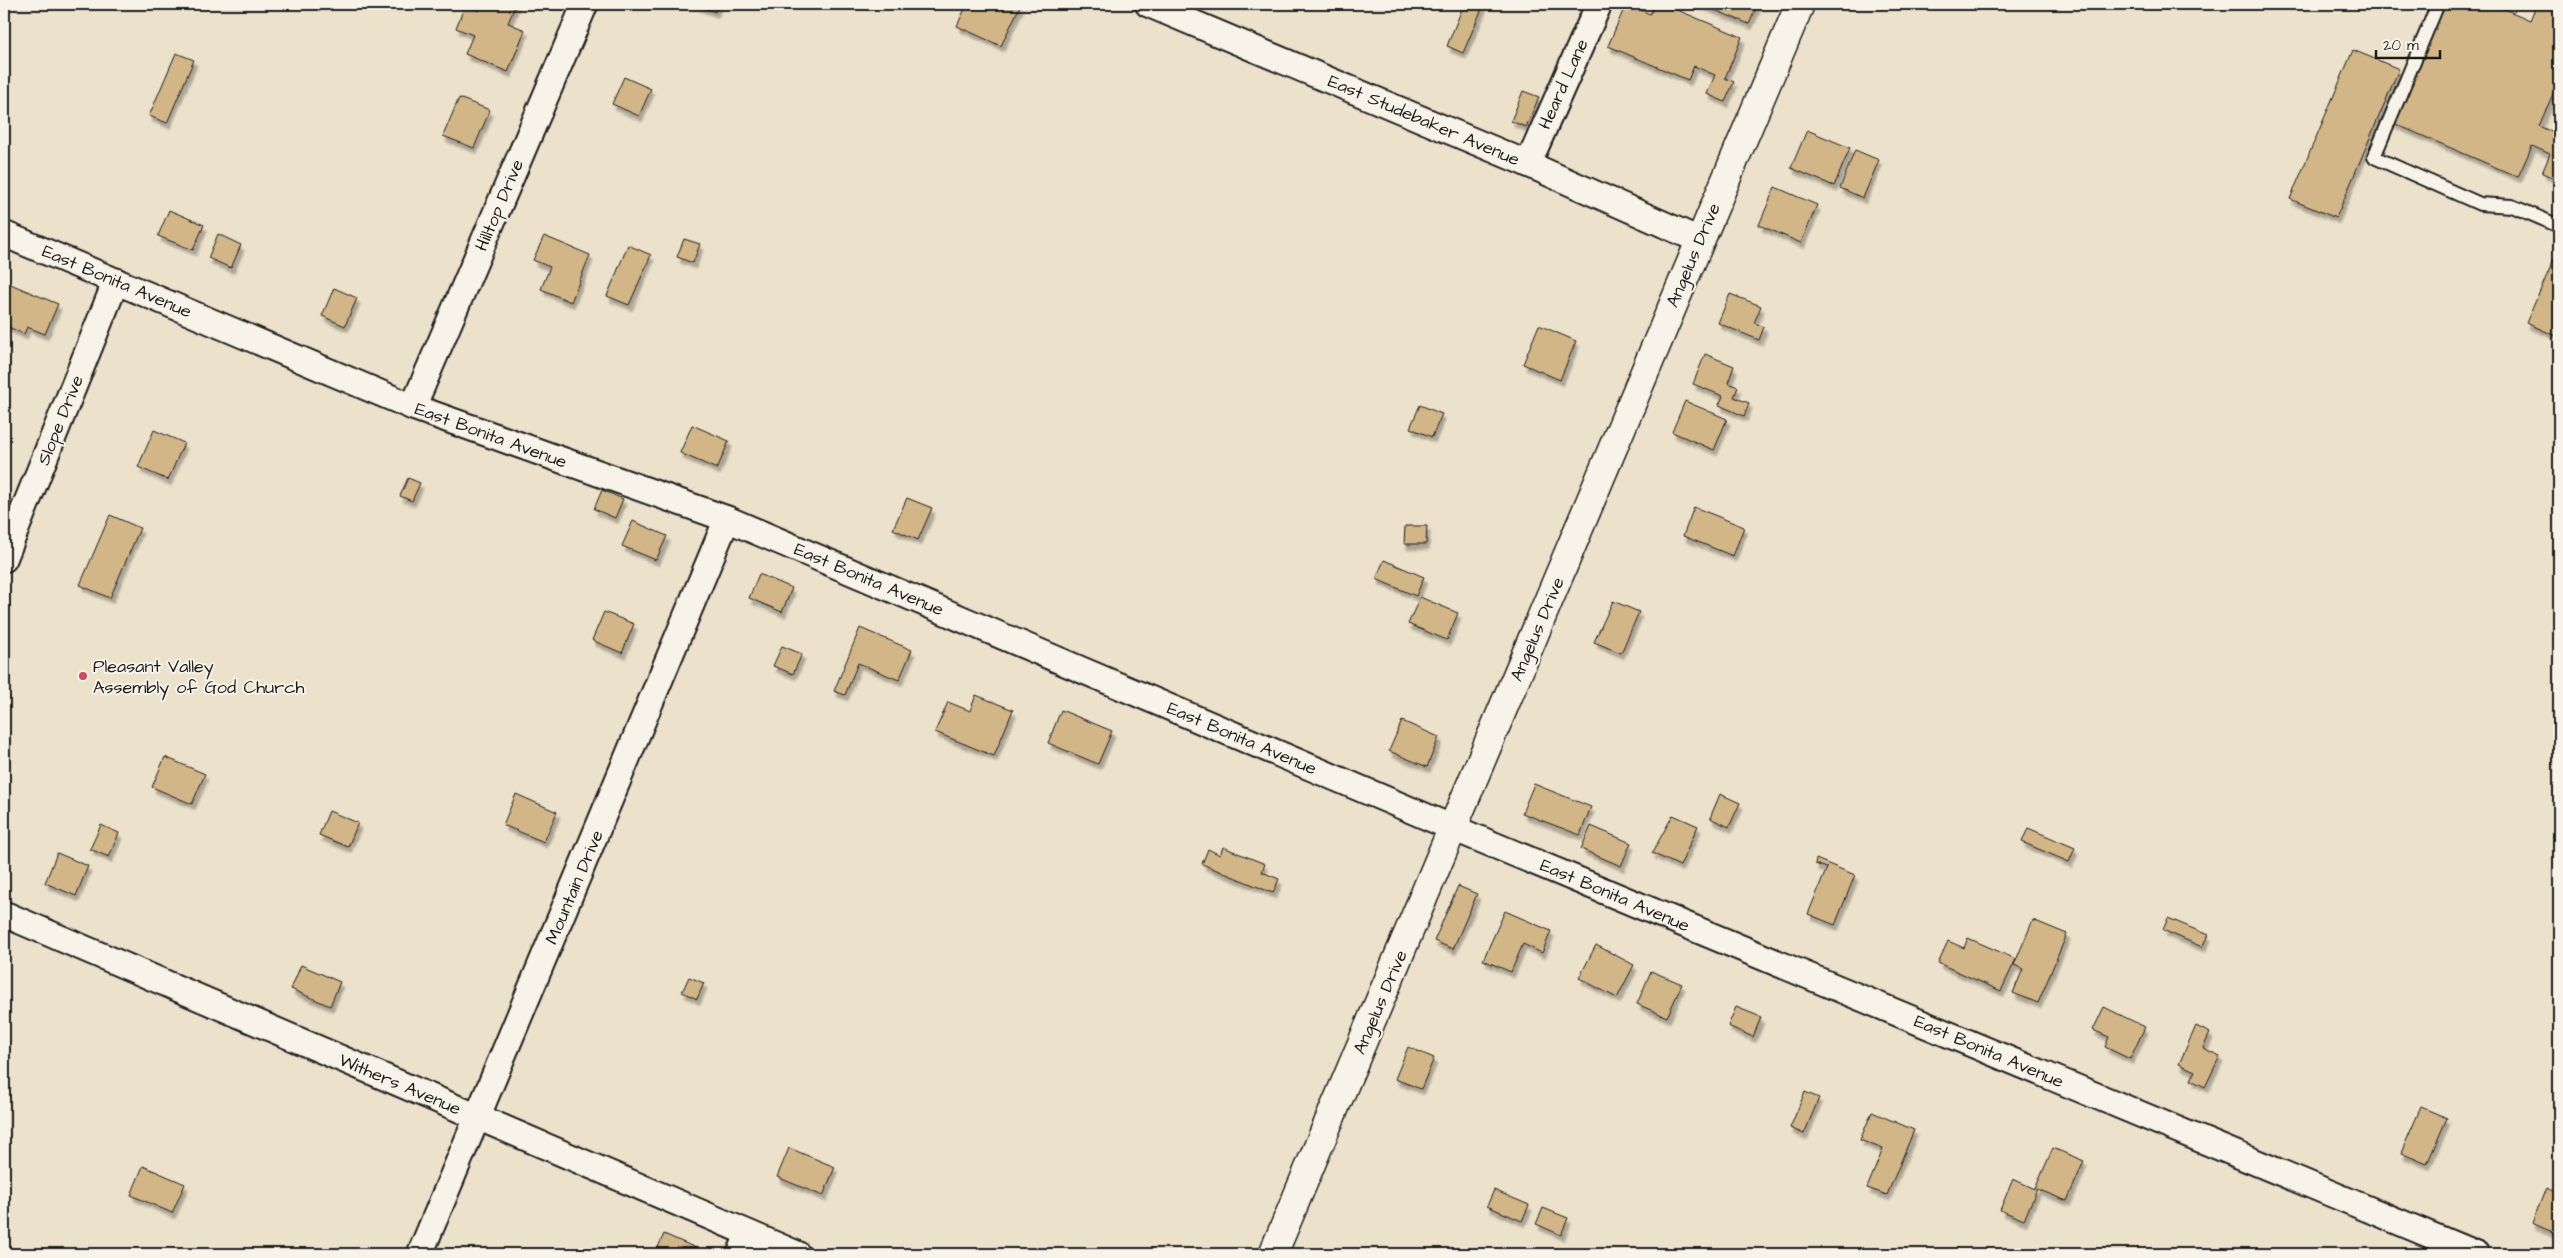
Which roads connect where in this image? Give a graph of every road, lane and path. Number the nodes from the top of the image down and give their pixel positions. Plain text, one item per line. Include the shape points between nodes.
1 (585, 4) edge
2 (1148, 4) edge
3 (1599, 4) edge
4 (1800, 4) edge
5 (2438, 4) edge
6 (1528, 164) junction
7 (2559, 226) edge
8 (4, 234) edge
9 (1699, 240) junction
10 (116, 281) junction
11 (413, 407) junction
12 (727, 519) junction
13 (4, 559) edge
14 (1454, 828) junction
15 (4, 914) edge
16 (478, 1118) junction
17 (744, 1244) edge
18 (420, 1254) edge
19 (797, 1254) edge
20 (1273, 1254) edge
21 (2476, 1254) edge

1 - 11 street, Hilltop Drive
2 - 6 street, East Studebaker Avenue
3 - 6 street, Heard Lane
4 - 9 street, Angelus Drive
5 - 7 lane via 2374,157 2480,204 2512,206
6 - 9 street, East Studebaker Avenue
8 - 10 street, East Bonita Avenue
9 - 14 street, Angelus Drive
10 - 11 street, East Bonita Avenue
10 - 13 street, Slope Drive
11 - 12 street, East Bonita Avenue
12 - 14 street, East Bonita Avenue
12 - 16 street, Mountain Drive
14 - 20 street, Angelus Drive
14 - 21 street, East Bonita Avenue
15 - 16 street, Withers Avenue
16 - 17 street, Withers Avenue
16 - 18 street, Mountain Drive
17 - 19 street, Withers Avenue

